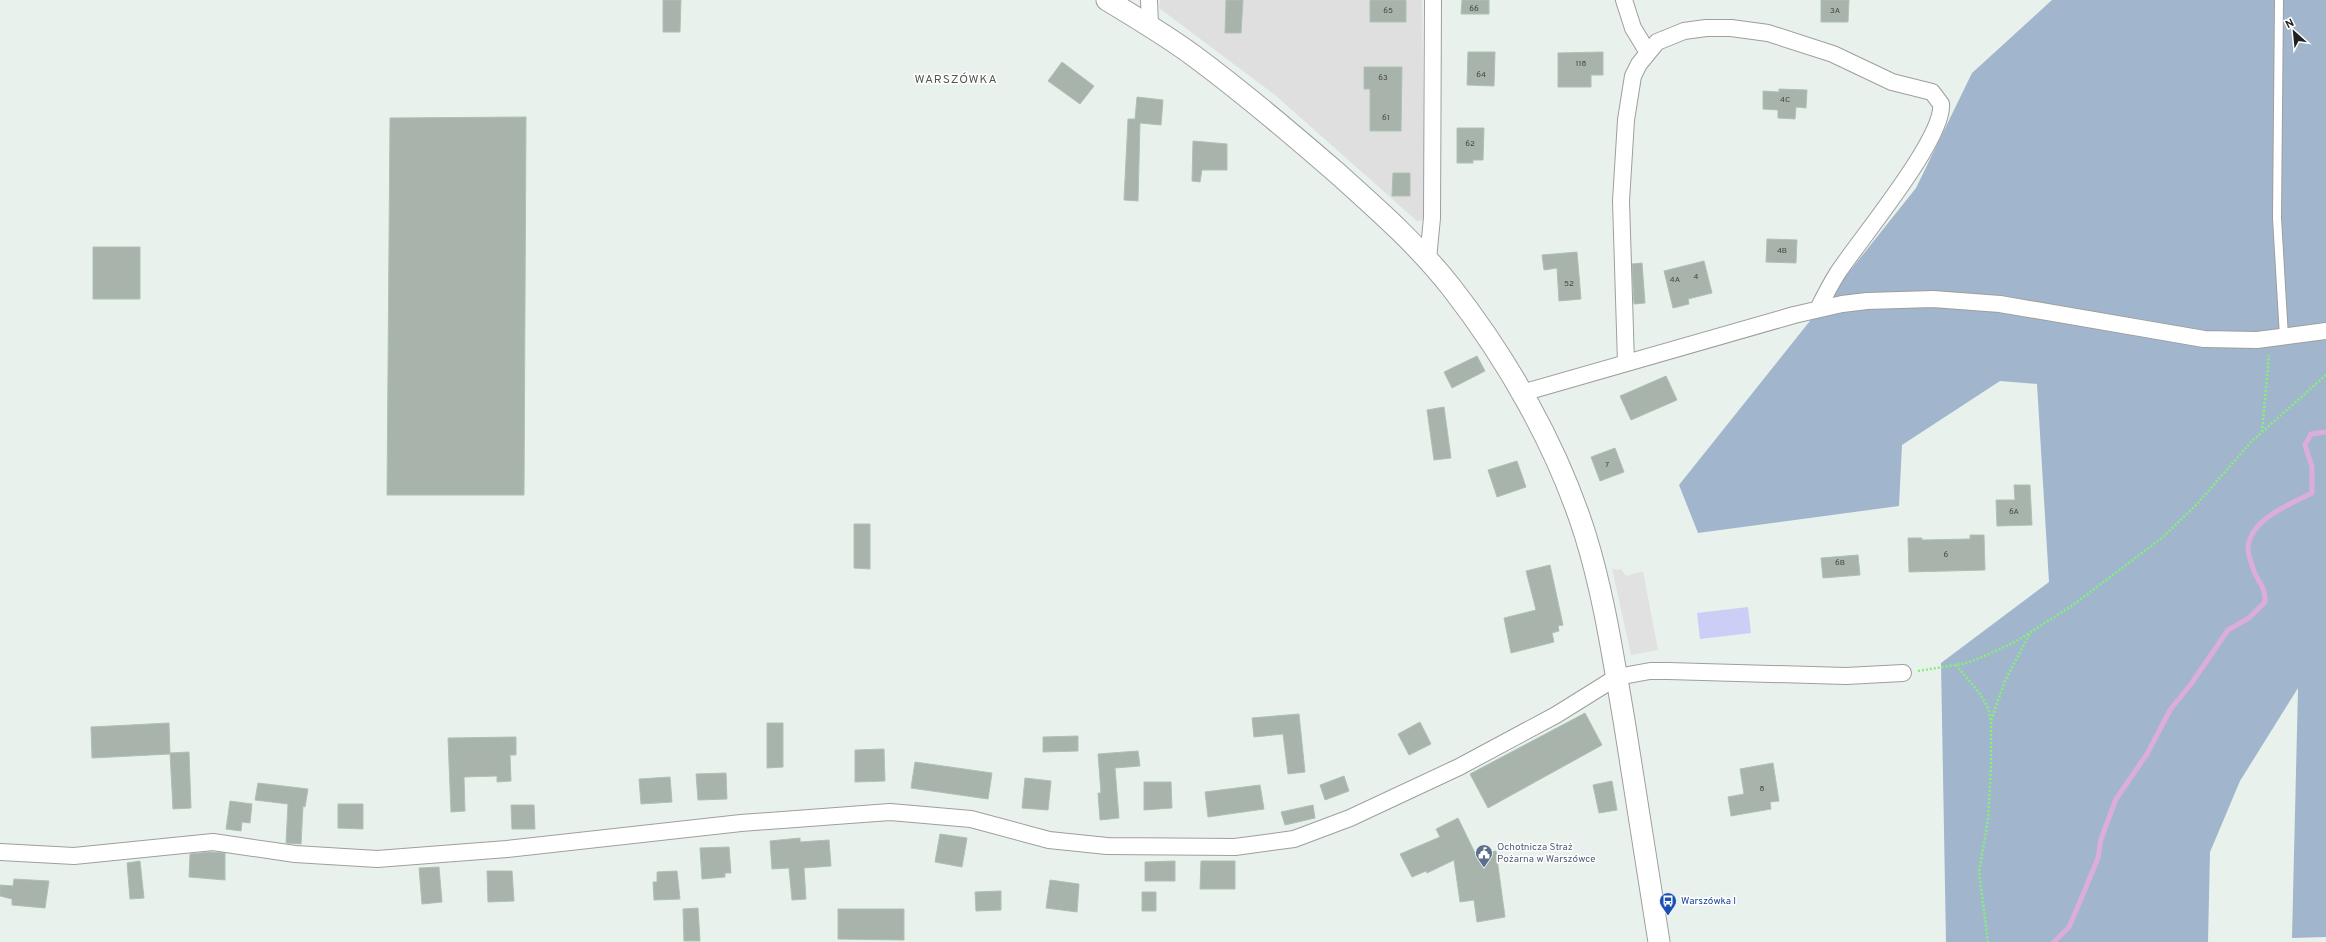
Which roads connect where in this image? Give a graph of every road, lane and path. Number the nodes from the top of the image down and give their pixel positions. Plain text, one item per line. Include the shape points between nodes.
1 (1107, 0) edge
2 (1149, 0) edge
3 (1433, 0) edge
4 (1624, 0) edge
5 (2279, 0) edge
6 (1150, 26) junction
7 (1647, 51) junction
8 (1428, 259) junction
9 (1818, 309) junction
10 (2326, 331) edge
11 (2278, 338) junction
12 (1626, 364) junction
13 (2326, 376) edge
14 (1522, 393) junction
15 (2262, 432) junction
16 (2030, 633) junction
17 (1956, 665) junction
18 (1903, 673) joint
19 (1617, 677) junction
20 (1991, 721) junction
21 (0, 852) edge
22 (1659, 942) edge
23 (1988, 942) edge

1 - 6 street
2 - 6 street
3 - 8 street via 1432,218
4 - 7 street via 1634,28
5 - 11 lane
6 - 8 street via 1210,68 1292,134
7 - 9 street via 1664,38 1684,31 1748,29 1822,50 1892,82 1932,92 1938,98 1942,111 1935,132 1837,274
7 - 12 street via 1638,64 1629,94 1622,167 1621,242
8 - 14 street via 1478,323
9 - 11 street via 1898,299 1966,300 2035,309 2204,339
9 - 12 street
10 - 11 street
11 - 15 path
12 - 14 street
13 - 15 path
14 - 19 street via 1567,485 1584,532 1598,580
15 - 16 path via 2181,521 2163,537 2073,605
16 - 17 path via 1988,655
16 - 20 path via 2005,681
17 - 18 path
17 - 20 path via 1980,694 1988,708
18 - 19 street via 1846,676 1668,670
19 - 21 street via 1556,715 1459,767 1350,818 1294,839 1235,847 1107,846 1049,840 972,819 890,812 742,823 507,849 377,859 294,854 213,842 74,856
19 - 22 street
20 - 23 path via 1988,820 1979,872

